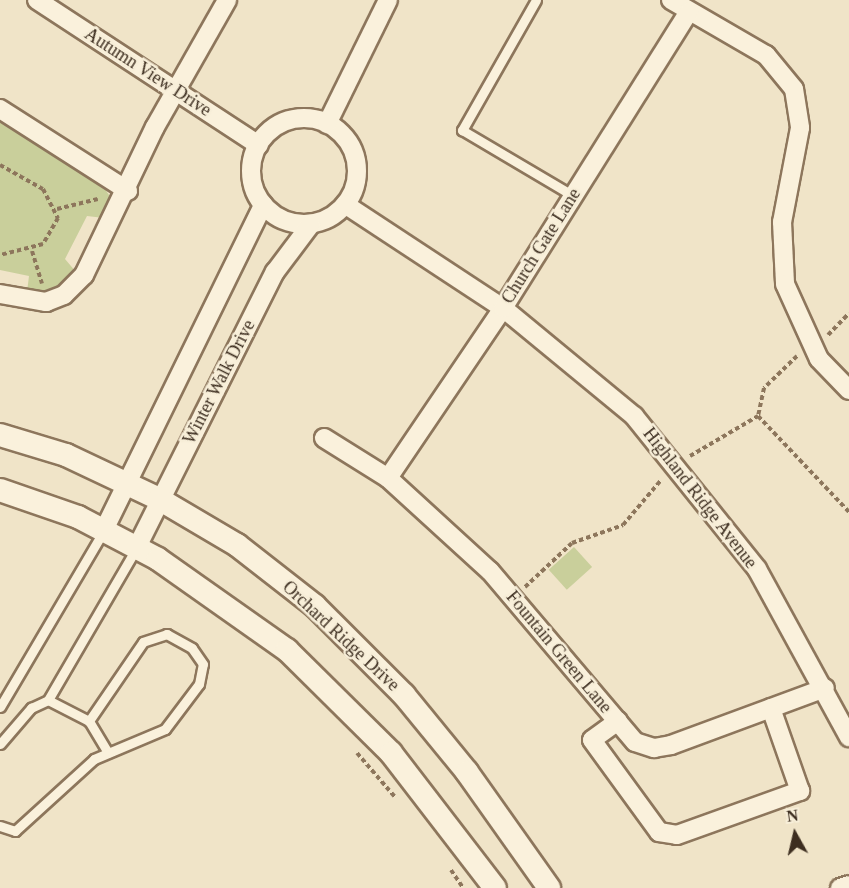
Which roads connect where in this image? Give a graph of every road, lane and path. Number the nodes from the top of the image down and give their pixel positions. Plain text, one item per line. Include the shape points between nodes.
1 (37, 0) edge
2 (227, 0) edge
3 (388, 0) edge
4 (536, 0) edge
5 (671, 0) edge
6 (690, 12) junction
7 (178, 92) junction
8 (0, 109) edge
9 (327, 124) junction
10 (259, 145) junction
11 (0, 165) edge
12 (128, 191) junction
13 (572, 195) junction
14 (263, 205) junction
15 (346, 205) junction
16 (57, 209) junction
17 (311, 224) junction
18 (32, 251) junction
19 (0, 255) edge
20 (0, 294) edge
21 (46, 302) junction
22 (503, 308) junction
23 (849, 313) edge
24 (812, 346) junction
25 (849, 390) edge
26 (758, 416) junction
27 (0, 435) edge
28 (324, 438) dead end
29 (679, 466) junction
30 (388, 478) junction
31 (127, 483) junction
32 (0, 490) edge
33 (159, 500) junction
34 (849, 512) edge
35 (104, 530) junction
36 (137, 547) junction
37 (513, 597) junction
38 (825, 687) junction
39 (48, 700) junction
40 (0, 707) edge
41 (771, 708) junction
42 (89, 721) junction
43 (618, 721) junction
44 (849, 737) edge
45 (0, 744) edge
46 (350, 744) dead end
47 (108, 753) junction
48 (400, 803) dead end
49 (0, 826) edge
50 (443, 859) dead end
51 (849, 885) edge
52 (464, 888) edge
53 (495, 888) edge
54 (549, 888) edge
55 (840, 888) edge

1 - 7 street, Autumn View Drive
2 - 7 street
3 - 9 street
4 - 13 lane via 462,130
5 - 6 street
6 - 13 street, Church Gate Lane
6 - 24 street via 766,56 794,89 800,128 781,254 785,284
7 - 10 street, Autumn View Drive
7 - 12 street via 155,127
8 - 12 street
9 - 10 street via 303,118 282,123
9 - 15 street via 345,136 356,161 354,190
10 - 14 street via 251,171
11 - 16 path via 29,178
12 - 16 path
12 - 21 street via 84,275 64,295
13 - 22 street, Church Gate Lane
14 - 17 street via 288,222
14 - 31 street, Winter Walk Drive
15 - 17 street
15 - 22 street, Highland Ridge Avenue
16 - 18 path via 51,237
17 - 33 street, Winter Walk Drive via 275,272
18 - 19 path
18 - 21 path
20 - 21 street
22 - 29 street, Highland Ridge Avenue via 634,416
22 - 30 street, Church Gate Lane
23 - 24 path
24 - 25 street
24 - 26 path via 772,377 759,398
26 - 29 path
26 - 34 path
27 - 31 street, Orchard Ridge Drive via 66,455
28 - 30 street, Fountain Green Lane
29 - 37 path via 641,497 623,525 567,546
29 - 38 street, Highland Ridge Avenue via 757,568
30 - 37 street, Fountain Green Lane
31 - 33 street, Orchard Ridge Drive
31 - 35 street, Winter Walk Drive
32 - 35 street
33 - 36 street, Winter Walk Drive
33 - 54 street, Orchard Ridge Drive via 237,545 364,653 467,772
35 - 36 street
35 - 40 lane
36 - 39 lane
36 - 53 street via 213,593 287,650 391,753
37 - 43 street, Fountain Green Lane
38 - 41 street, Fountain Green Lane
38 - 44 street, Highland Ridge Avenue
39 - 42 lane
39 - 45 lane via 31,708
41 - 43 street, Fountain Green Lane via 654,748 635,742
41 - 43 street via 800,791 677,835 659,832 592,740
42 - 47 lane
42 - 47 lane via 143,642 167,634 192,648 203,664 199,684 165,729
46 - 48 path
47 - 49 lane via 71,776 15,831
50 - 52 path
51 - 55 street

